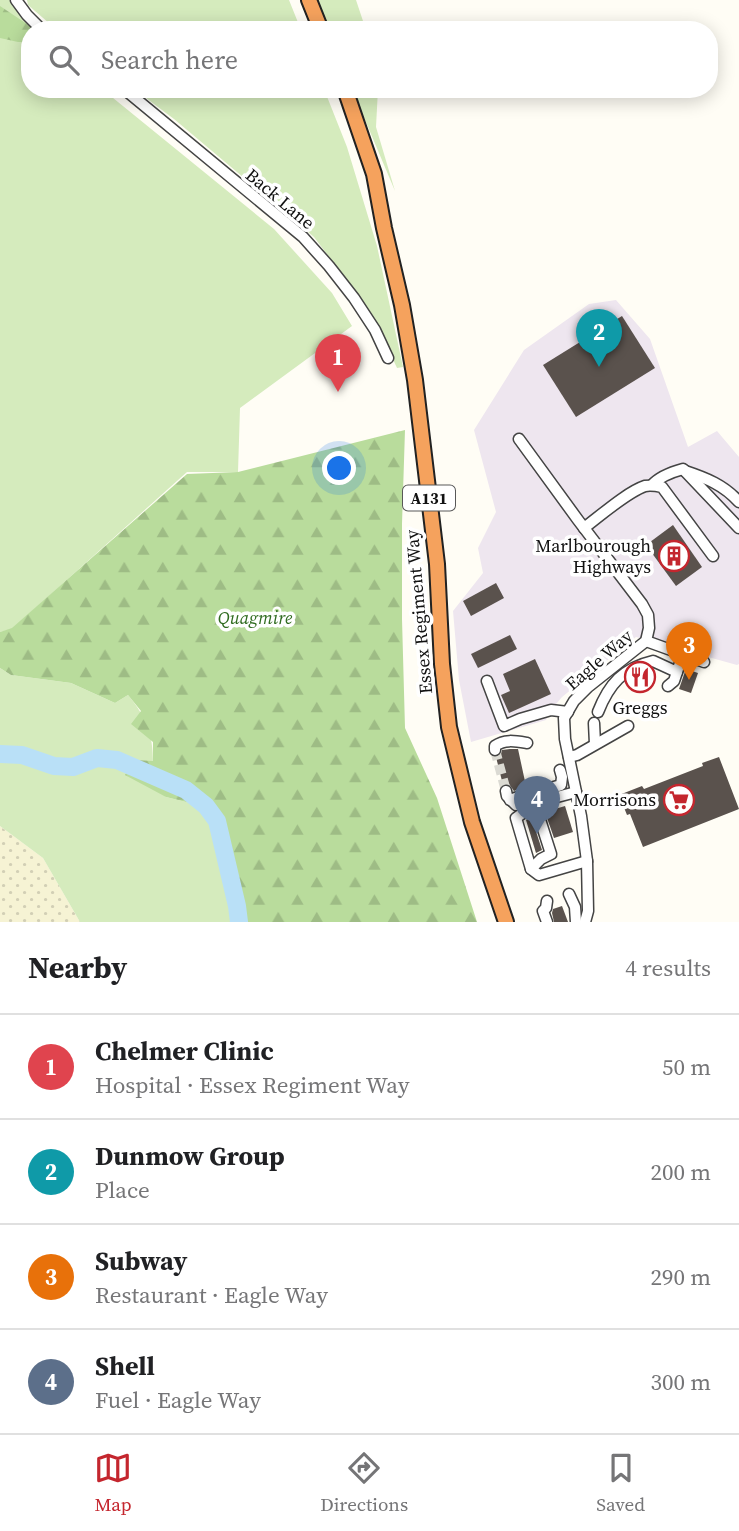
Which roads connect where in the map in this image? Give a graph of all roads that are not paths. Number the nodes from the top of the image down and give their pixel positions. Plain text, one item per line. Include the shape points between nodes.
1 (16, 0) edge
2 (309, 0) edge
3 (33, 21) edge
4 (317, 21) edge
5 (135, 98) edge
6 (348, 98) edge
7 (388, 358) dead end
8 (519, 439) dead end
9 (684, 471) junction
10 (652, 485) junction
11 (739, 502) edge
12 (582, 526) junction
13 (739, 528) edge
14 (713, 556) dead end
15 (646, 641) junction
16 (683, 654) junction
17 (704, 662) dead end
18 (677, 672) junction
19 (487, 681) dead end
20 (668, 686) dead end
21 (568, 712) junction
22 (598, 712) dead end
23 (594, 723) dead end
24 (628, 726) dead end
25 (527, 743) dead end
26 (595, 744) junction
27 (495, 750) dead end
28 (569, 757) junction
29 (560, 770) dead end
30 (576, 792) junction
31 (508, 796) dead end
32 (535, 804) junction
33 (587, 861) junction
34 (535, 872) junction
35 (569, 894) dead end
36 (547, 901) dead end
37 (506, 922) edge
38 (547, 922) edge
39 (576, 922) edge
40 (585, 922) edge

1 - 3 street
2 - 4 highway
5 - 7 street, Back Lane via 303,237 354,298
6 - 37 highway, Essex Regiment Way / A131 via 374,174 415,380 437,564 449,727 472,822
8 - 12 street, Eagle Way
9 - 10 street via 671,472
9 - 11 street via 709,479
9 - 13 street
10 - 12 street
10 - 14 street via 662,487
12 - 15 street, Eagle Way via 642,604 648,615
15 - 16 street
15 - 21 street, Eagle Way via 588,687
16 - 17 street
16 - 18 street
18 - 20 street
18 - 22 street via 653,661 625,672 608,690
19 - 21 street via 504,726 551,710
21 - 28 street, Eagle Way via 565,739
23 - 26 street
24 - 26 street
25 - 27 street via 512,740 497,744
26 - 28 street
28 - 30 street, Eagle Way
29 - 31 street via 561,785 516,805
30 - 32 street
30 - 33 street, Eagle Way
32 - 34 street via 551,854 541,859
32 - 34 street via 516,818
33 - 34 street
33 - 40 street, Eagle Way
35 - 39 street
36 - 38 street via 543,911

